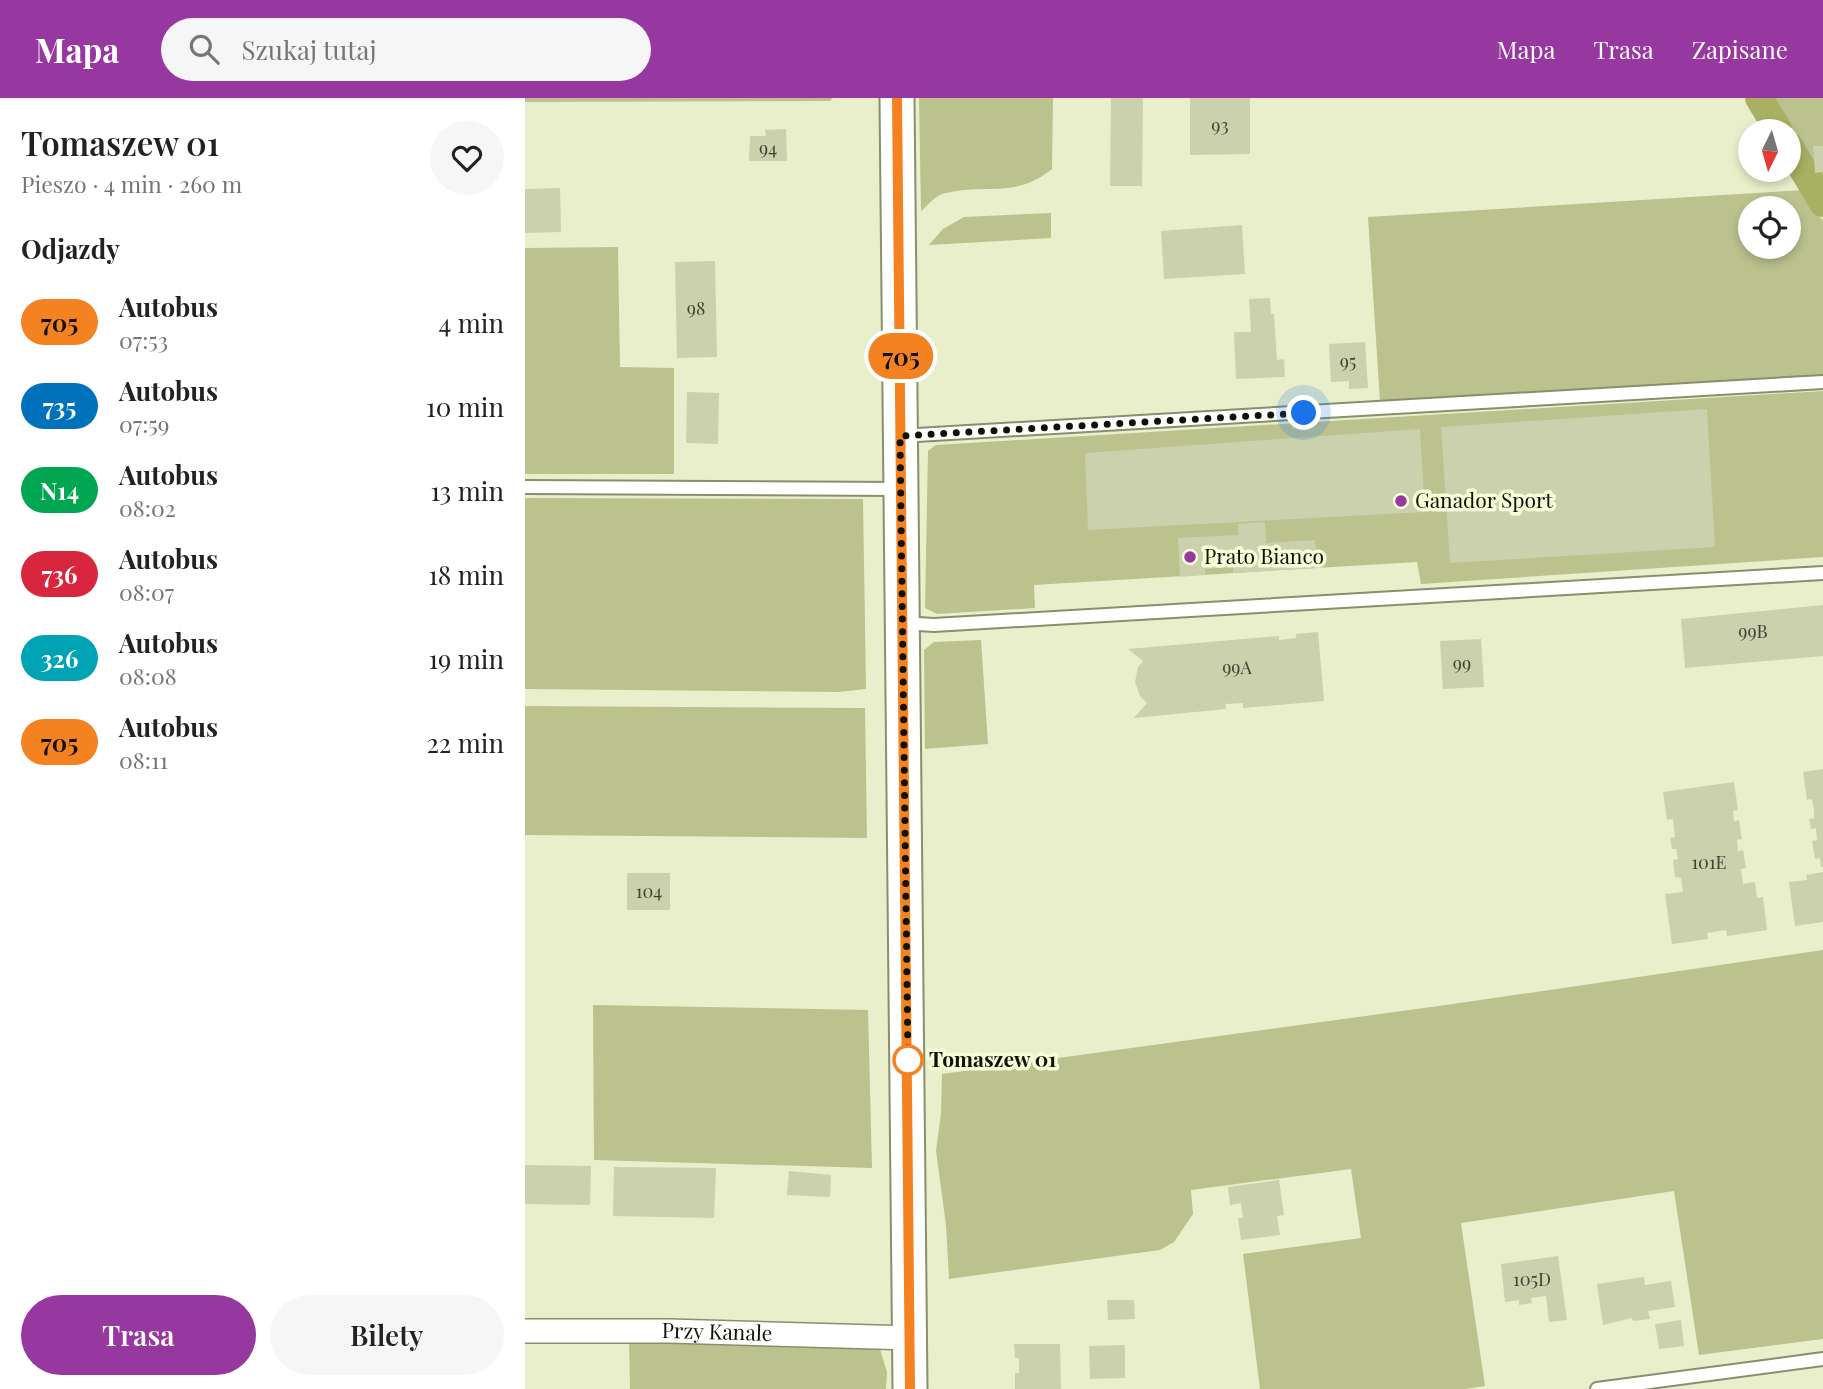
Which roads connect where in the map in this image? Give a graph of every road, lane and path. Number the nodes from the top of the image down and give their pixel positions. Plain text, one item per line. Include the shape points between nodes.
1 (897, 98) edge
2 (1823, 382) edge
3 (900, 436) junction
4 (525, 487) edge
5 (899, 489) junction
6 (1823, 573) edge
7 (902, 622) junction
8 (525, 1331) edge
9 (911, 1338) junction
10 (1823, 1359) edge
11 (910, 1389) edge
12 (1597, 1389) edge

1 - 3 main road
2 - 3 lane
3 - 5 main road
4 - 5 lane
5 - 7 main road
6 - 7 lane via 934,625
7 - 9 main road
8 - 9 street, Przy Kanale
9 - 11 main road
10 - 12 lane

